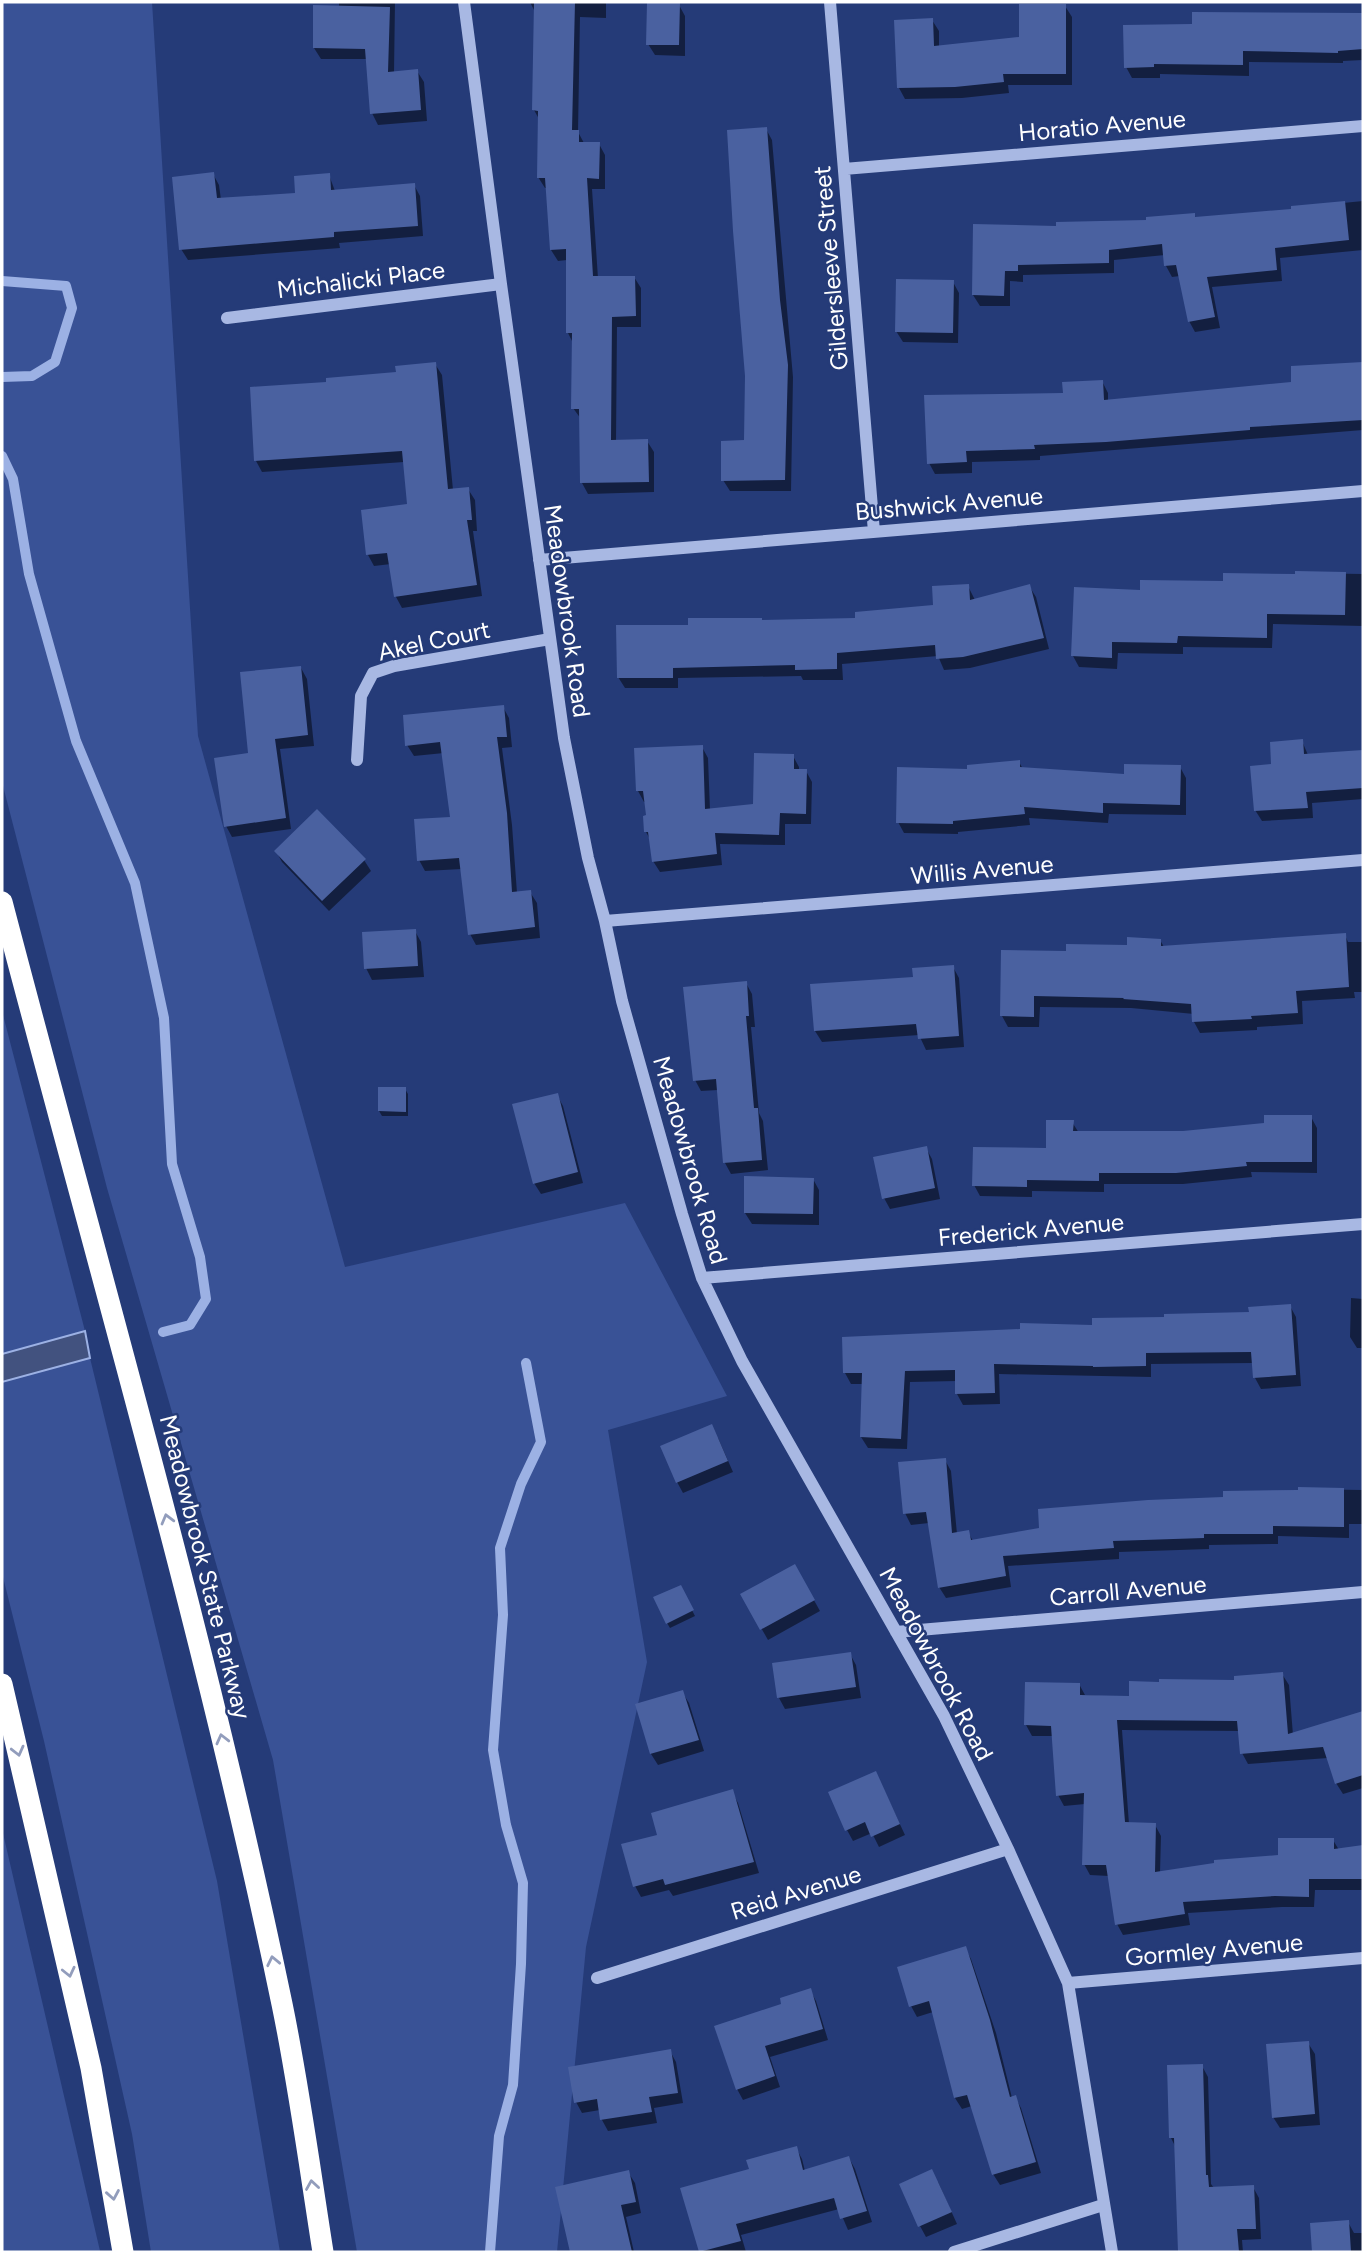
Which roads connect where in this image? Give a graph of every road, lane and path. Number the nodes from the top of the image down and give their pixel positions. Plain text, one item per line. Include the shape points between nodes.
1 (464, 2) edge
2 (830, 2) edge
3 (1363, 126) edge
4 (844, 169) junction
5 (501, 285) junction
6 (227, 318) dead end
7 (1363, 491) edge
8 (874, 532) junction
9 (539, 560) junction
10 (550, 639) junction
11 (357, 760) dead end
12 (1363, 860) edge
13 (2, 902) edge
14 (605, 922) junction
15 (1363, 1224) edge
16 (702, 1278) junction
17 (1363, 1592) edge
18 (896, 1632) junction
19 (2, 1684) edge
20 (1008, 1849) junction
21 (1363, 1958) edge
22 (597, 1978) dead end
23 (1068, 1983) junction
24 (1103, 2205) junction
25 (123, 2252) edge
26 (323, 2252) edge
27 (954, 2252) edge
28 (1112, 2252) edge

1 - 5 street, Meadowbrook Road
2 - 4 street, Gildersleeve Street
3 - 4 street, Horatio Avenue
4 - 8 street, Gildersleeve Street
5 - 6 street, Michalicki Place
5 - 9 street, Meadowbrook Road
7 - 8 street, Bushwick Avenue
8 - 9 street, Bushwick Avenue
9 - 10 street, Meadowbrook Road
10 - 11 street, Akel Court via 373,673 360,696
10 - 14 street, Meadowbrook Road via 587,858
12 - 14 street, Willis Avenue
26 -> 13 highway, Meadowbrook State Parkway via 283,2008 237,1802 189,1603
14 - 16 street, Meadowbrook Road via 622,1001
15 - 16 street, Frederick Avenue
16 - 18 street, Meadowbrook Road via 742,1361
17 - 18 street, Carroll Avenue
18 - 20 street, Meadowbrook Road via 944,1716
19 -> 25 highway via 91,2068
20 - 22 street, Reid Avenue
20 - 23 street, Meadowbrook Road
21 - 23 street, Gormley Avenue
23 - 24 street, Meadowbrook Road
24 - 27 street
24 - 28 street, Meadowbrook Road

